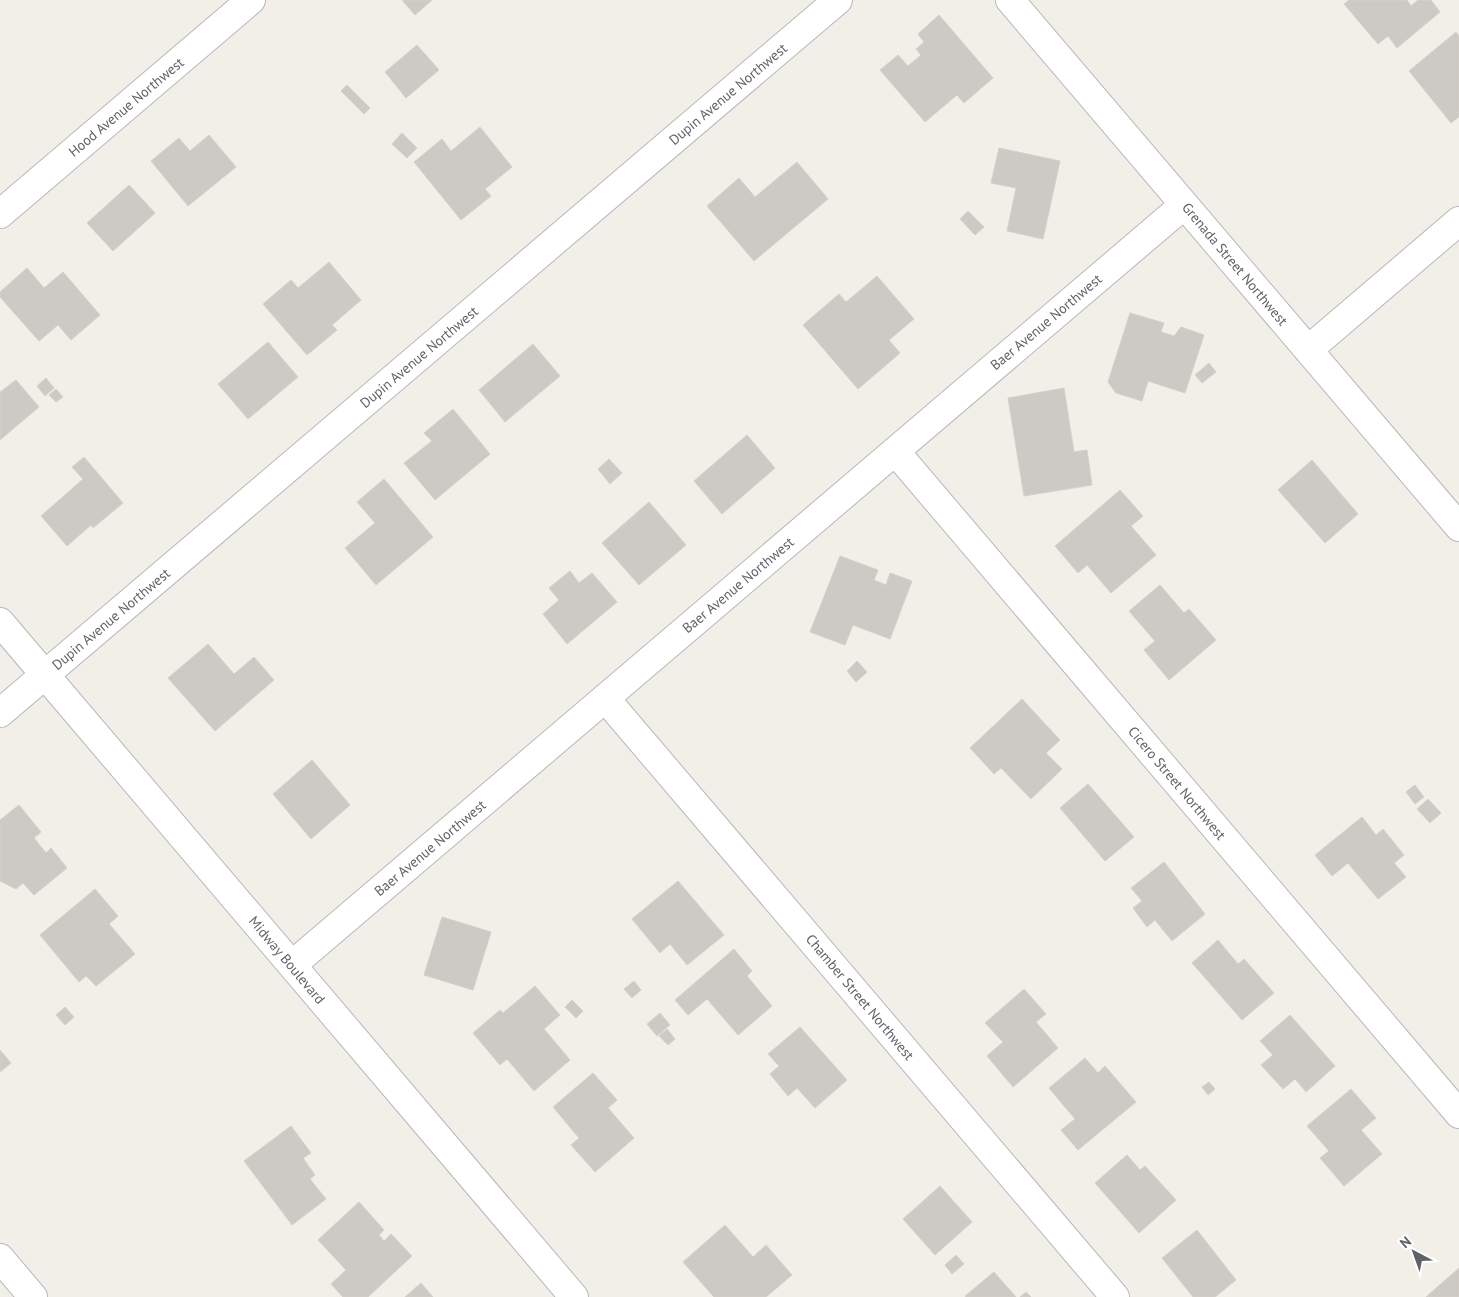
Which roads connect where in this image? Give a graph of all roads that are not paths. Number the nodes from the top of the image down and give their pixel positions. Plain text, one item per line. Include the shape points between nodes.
1 (251, 0) edge
2 (838, 0) edge
3 (1010, 0) edge
4 (1184, 205) junction
5 (0, 214) edge
6 (1459, 221) edge
7 (1308, 350) junction
8 (895, 451) junction
9 (1459, 527) edge
10 (0, 622) edge
11 (45, 675) junction
12 (605, 698) junction
13 (0, 713) edge
14 (292, 965) junction
15 (1459, 1114) edge
16 (0, 1258) edge
17 (33, 1297) edge
18 (574, 1297) edge
19 (1115, 1297) edge

1 - 5 street, Hood Avenue Northwest
2 - 11 street, Dupin Avenue Northwest
3 - 4 street, Grenada Street Northwest
4 - 7 street, Grenada Street Northwest
4 - 8 street, Baer Avenue Northwest
6 - 7 street
7 - 9 street, Grenada Street Northwest
8 - 12 street, Baer Avenue Northwest
8 - 15 street, Cicero Street Northwest
10 - 11 street, Midway Boulevard
11 - 13 street, Dupin Avenue Northwest
11 - 14 street, Midway Boulevard
12 - 14 street, Baer Avenue Northwest
12 - 19 street, Chamber Street Northwest
14 - 18 street, Midway Boulevard
16 - 17 street

